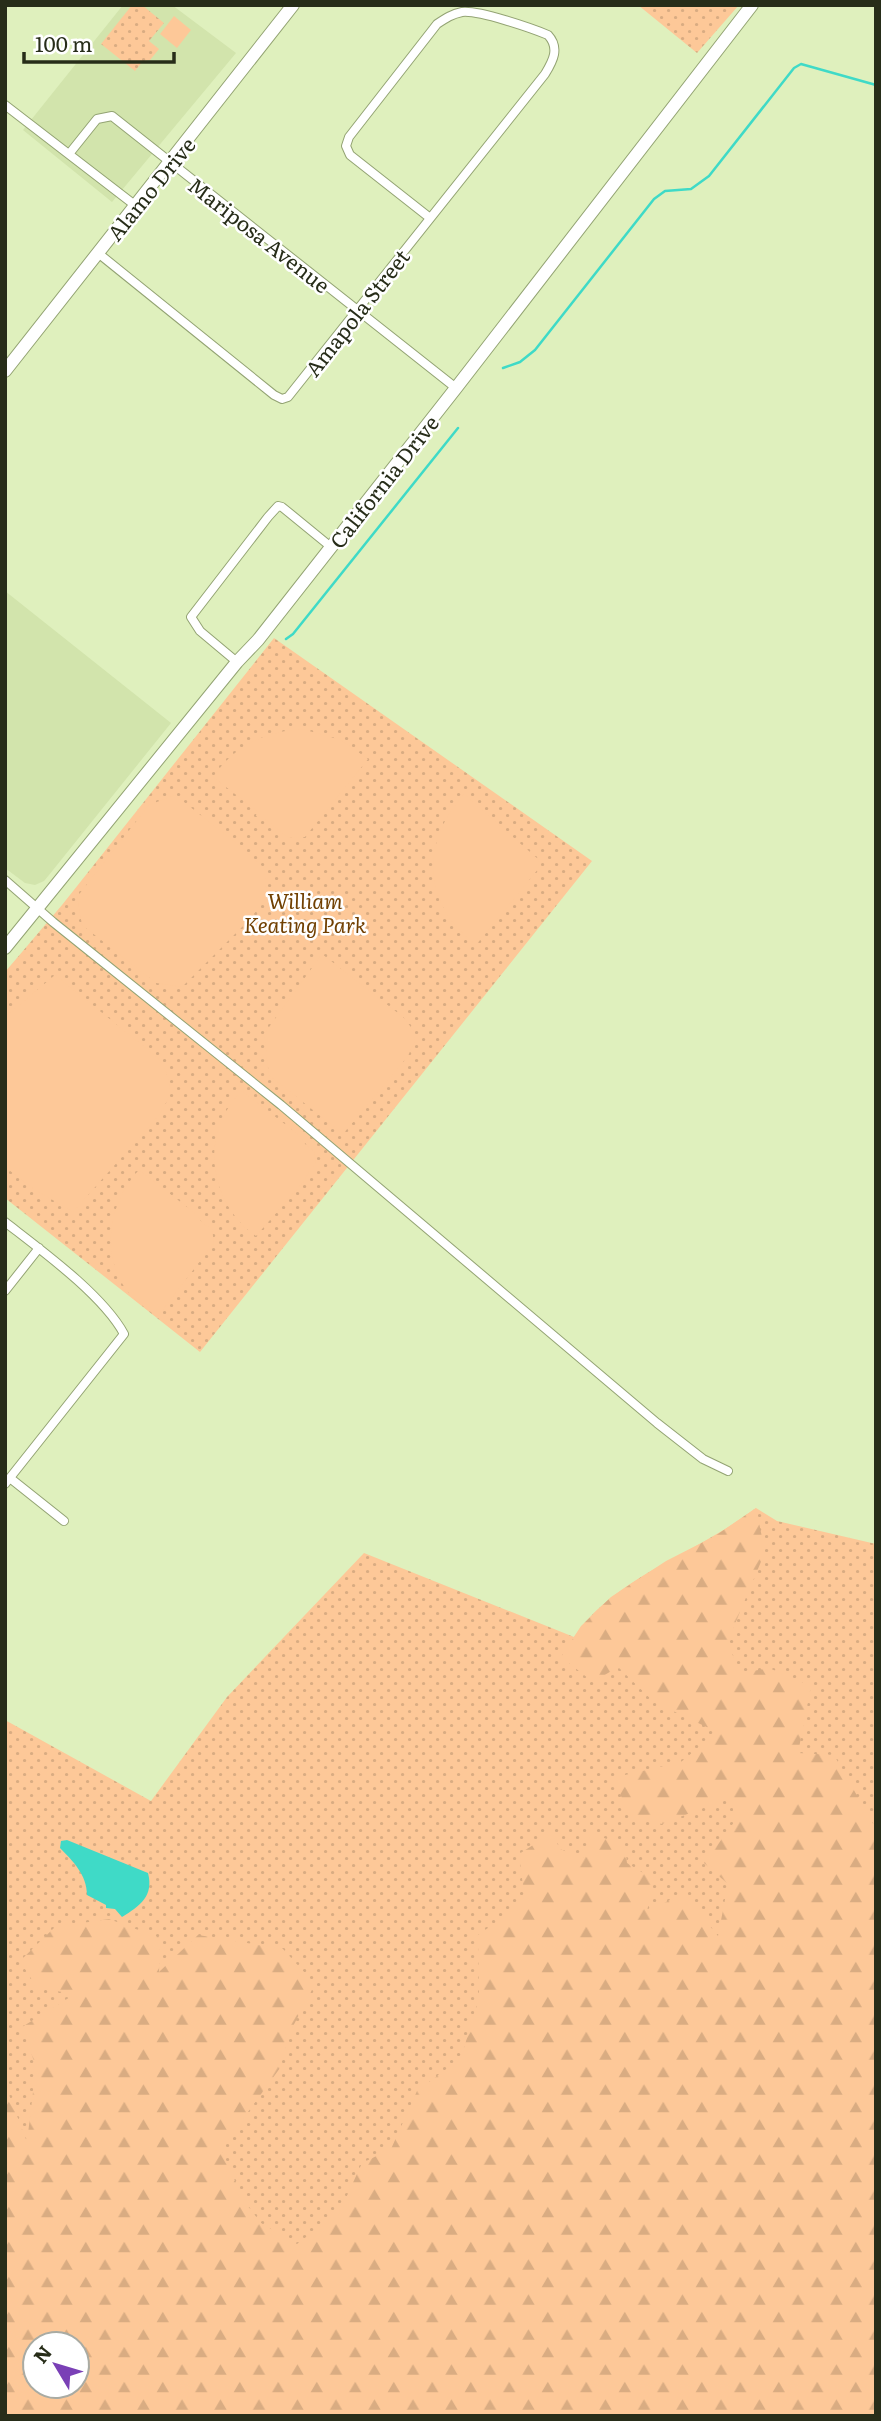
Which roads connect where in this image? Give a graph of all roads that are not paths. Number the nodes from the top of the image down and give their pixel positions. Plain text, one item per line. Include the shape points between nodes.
1 (293, 5) edge
2 (752, 5) edge
3 (5, 105) edge
4 (69, 154) junction
5 (170, 163) junction
6 (135, 206) junction
7 (430, 218) junction
8 (98, 253) junction
9 (358, 310) junction
10 (5, 371) edge
11 (456, 388) junction
12 (331, 547) junction
13 (237, 662) junction
14 (5, 880) edge
15 (38, 908) junction
16 (5, 948) edge
17 (5, 1222) edge
18 (39, 1248) junction
19 (5, 1291) edge
20 (728, 1471) dead end
21 (8, 1481) edge
22 (64, 1521) dead end

1 - 5 street, Alamo Drive
2 - 11 street, California Drive
3 - 4 street
4 - 5 street, Mariposa Avenue via 97,119 112,116
4 - 6 street
5 - 6 street, Alamo Drive
5 - 9 street, Mariposa Avenue
6 - 8 street, Alamo Drive
7 - 7 street, Amapola Street via 350,155 347,139 449,15 477,13 544,33 555,48 545,74
7 - 9 street, Amapola Street
8 - 9 street, Amapola Street via 278,398 290,395
8 - 10 street, Alamo Drive
9 - 11 street, Mariposa Avenue
11 - 12 street, California Drive
12 - 13 street, California Drive
12 - 13 street via 282,507 268,517 191,617 200,631
13 - 15 street, California Drive
14 - 15 street
15 - 16 street, California Drive
15 - 20 street via 281,1105 657,1423 703,1459
17 - 18 street
18 - 19 street
18 - 21 street via 115,1317 124,1334
21 - 22 street

